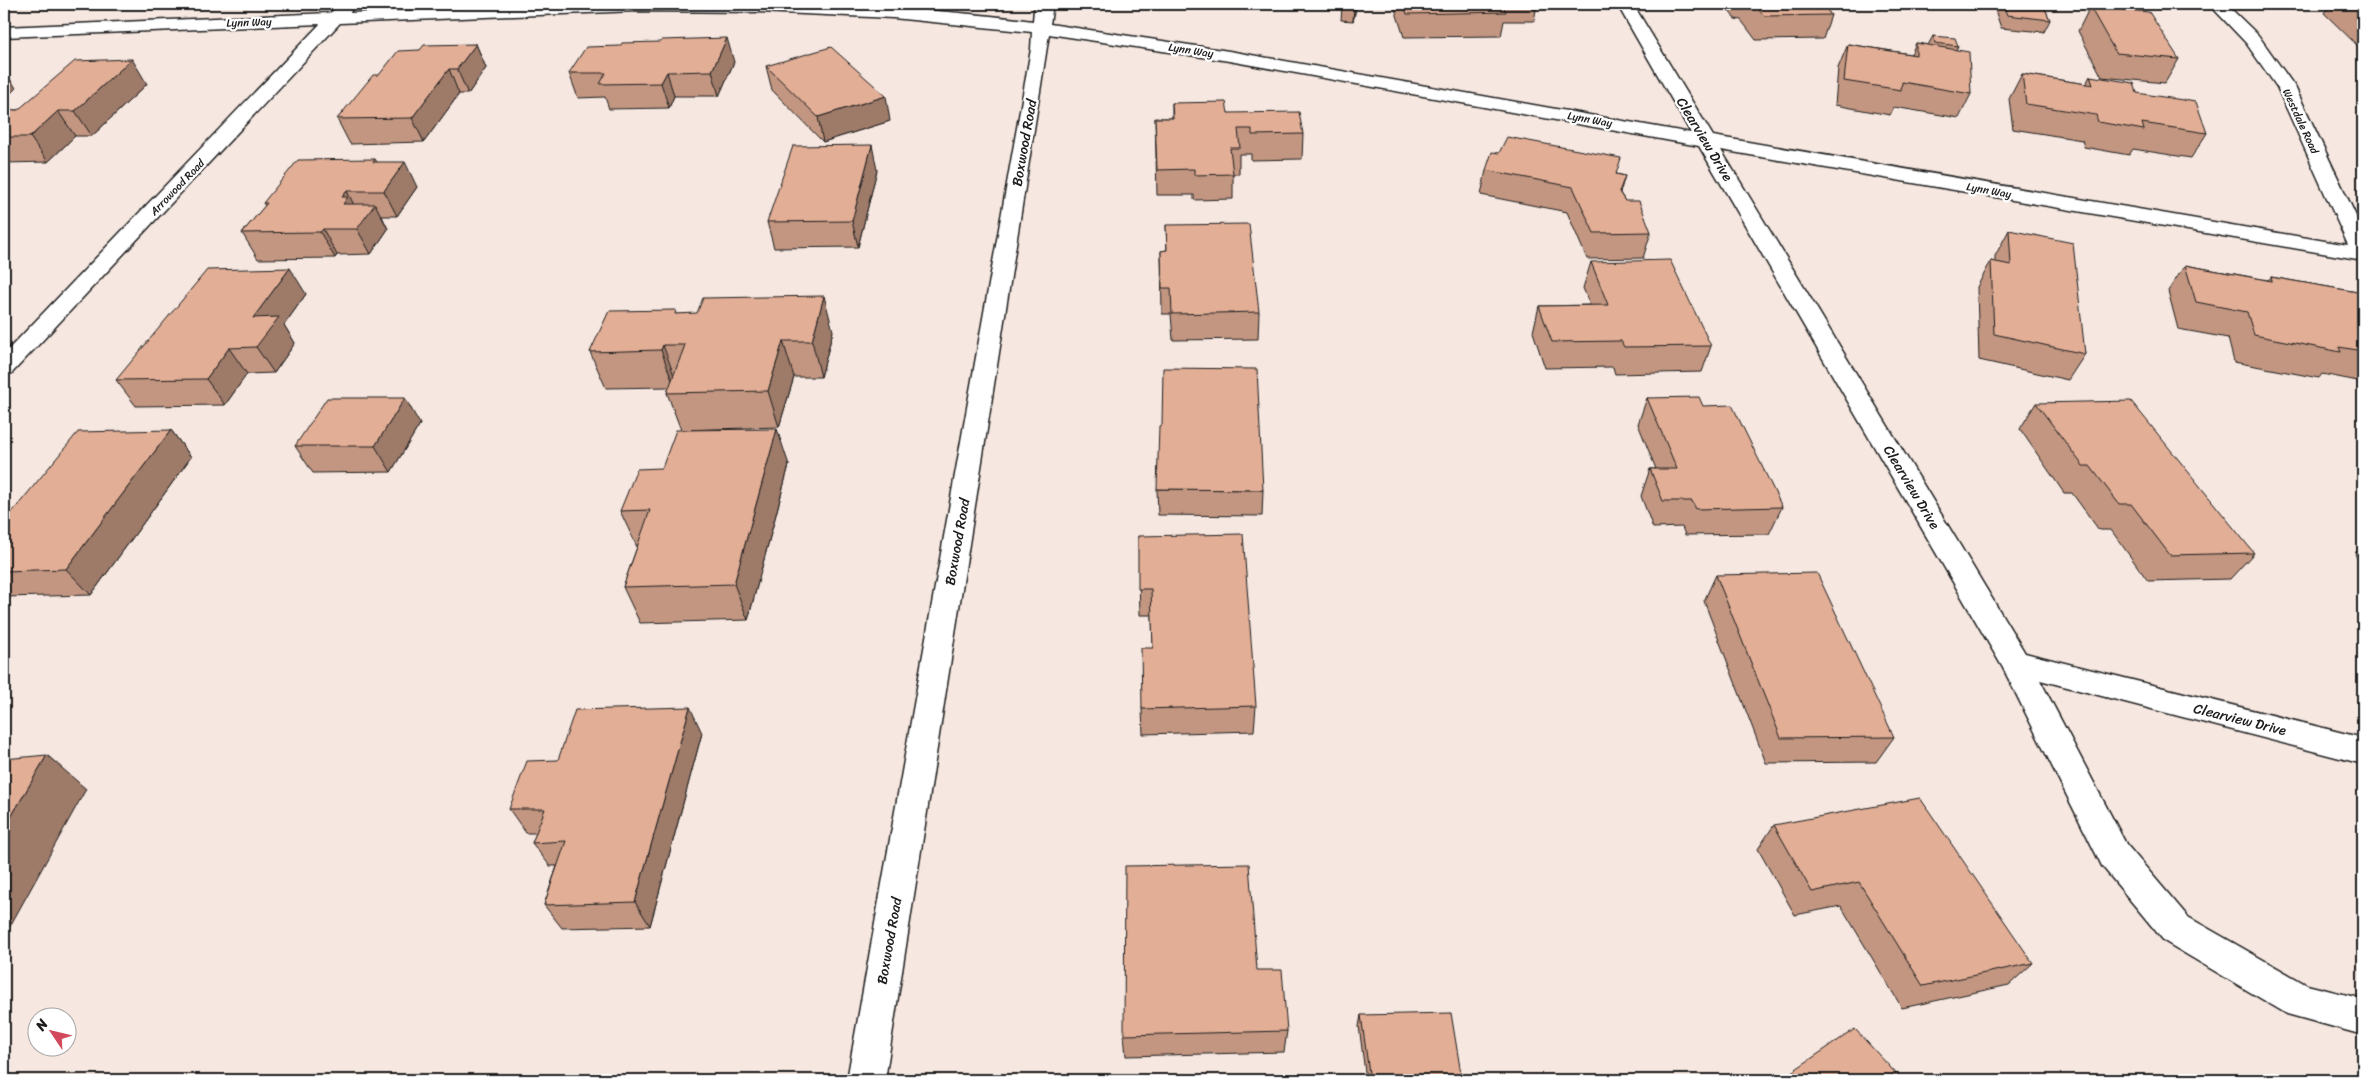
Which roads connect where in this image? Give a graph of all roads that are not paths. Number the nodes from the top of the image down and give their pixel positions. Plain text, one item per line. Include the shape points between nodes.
1 (1625, 4) edge
2 (2217, 4) edge
3 (342, 11) edge
4 (1043, 16) edge
5 (4, 32) edge
6 (1706, 140) junction
7 (2363, 254) edge
8 (4, 368) edge
9 (2015, 662) junction
10 (2363, 751) edge
11 (2363, 1017) edge
12 (866, 1080) edge

1 - 6 street, Clearview Drive
2 - 7 street, Westdale Road via 2252,39 2286,87
3 - 4 street, Lynn Way via 636,6
3 - 5 street, Lynn Way
3 - 8 street, Arrowood Road
4 - 6 street, Lynn Way via 1229,56
4 - 12 street, Boxwood Road
6 - 7 street, Lynn Way
6 - 9 street, Clearview Drive
9 - 10 street, Clearview Drive
9 - 11 street via 2114,855 2176,929 2300,1001

